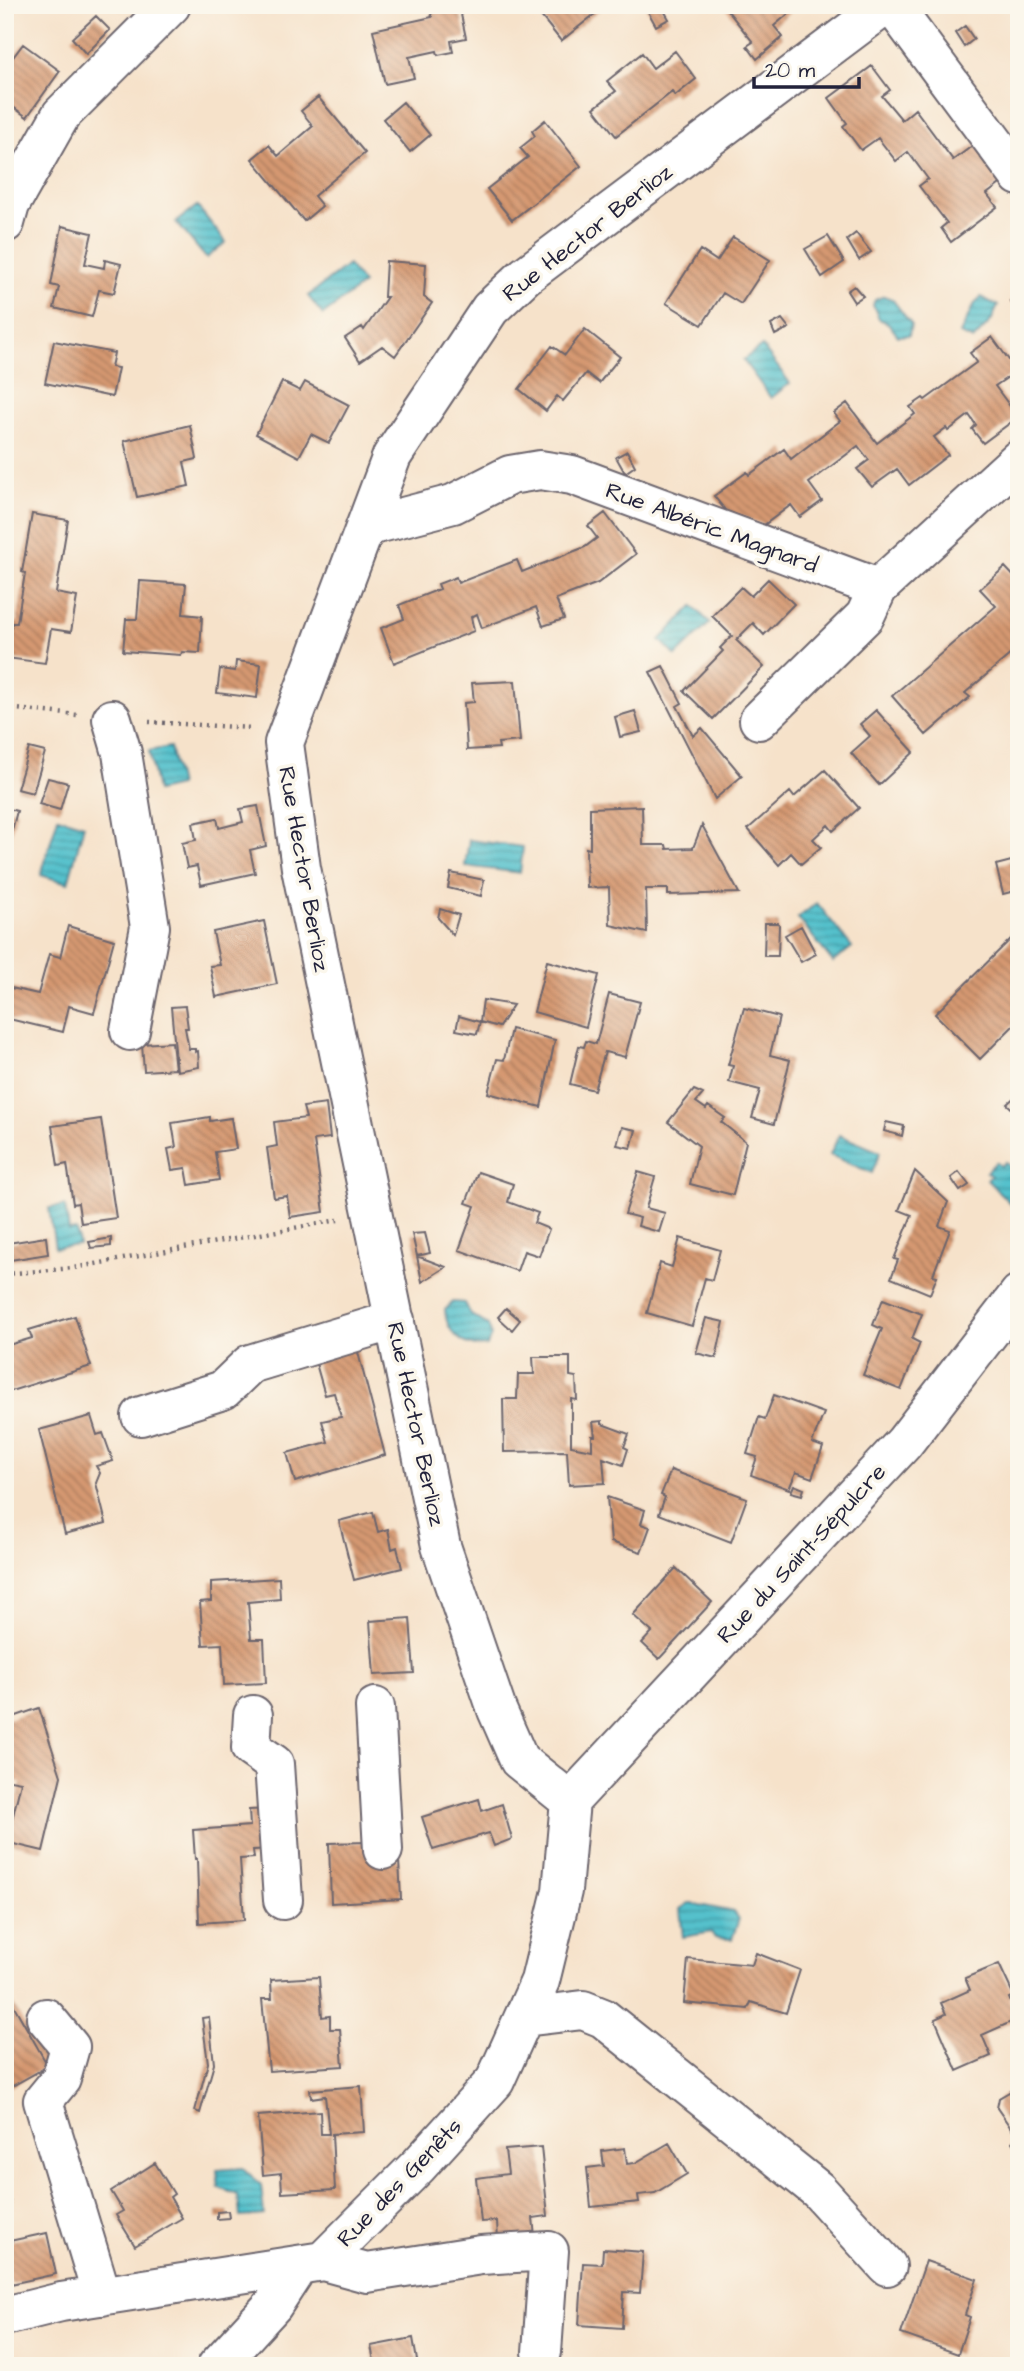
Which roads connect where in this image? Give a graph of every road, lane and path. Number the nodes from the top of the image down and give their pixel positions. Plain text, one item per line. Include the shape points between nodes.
1 (171, 5) edge
2 (886, 5) edge
3 (892, 5) edge
4 (1019, 176) edge
5 (5, 223) edge
6 (1019, 458) edge
7 (365, 527) junction
8 (878, 588) junction
9 (112, 719) dead end
10 (759, 720) dead end
11 (130, 1031) dead end
12 (373, 1214) junction
13 (5, 1274) edge
14 (1019, 1294) edge
15 (396, 1320) junction
16 (141, 1416) dead end
17 (374, 1707) dead end
18 (253, 1715) dead end
19 (570, 1801) junction
20 (383, 1850) dead end
21 (283, 1900) dead end
22 (524, 2017) junction
23 (46, 2018) dead end
24 (311, 2263) junction
25 (887, 2266) dead end
26 (102, 2296) junction
27 (5, 2316) edge
28 (542, 2352) dead end
29 (217, 2366) edge

1 - 5 street via 61,115 10,205
2 - 7 street, Rue Hector Berlioz via 525,276 490,309 392,456
3 - 4 street
6 - 8 street
7 - 8 street, Rue Albéric Magnard via 453,504 510,475 540,470 572,475
7 - 12 street, Rue Hector Berlioz via 284,743 301,869
8 - 10 street via 865,616
9 - 11 street via 122,753 150,927
12 - 13 path via 73,1268
12 - 15 street, Rue Hector Berlioz
14 - 19 street, Rue du Saint-Sépulcre via 904,1443
15 - 16 street via 250,1364 223,1390
15 - 19 street, Rue Hector Berlioz via 442,1546 493,1699 519,1760
17 - 20 street
18 - 21 street via 251,1748 274,1764
19 - 22 street, Rue des Genêts via 562,1891 541,1981
22 - 24 street, Rue des Genêts via 495,2081 418,2166
22 - 25 street via 583,2010 603,2018 818,2190
23 - 26 street via 70,2048 61,2079 43,2101
24 - 26 street
24 - 28 street via 367,2273 481,2255 549,2251
24 - 29 street, Rue des Genêts
26 - 27 street

